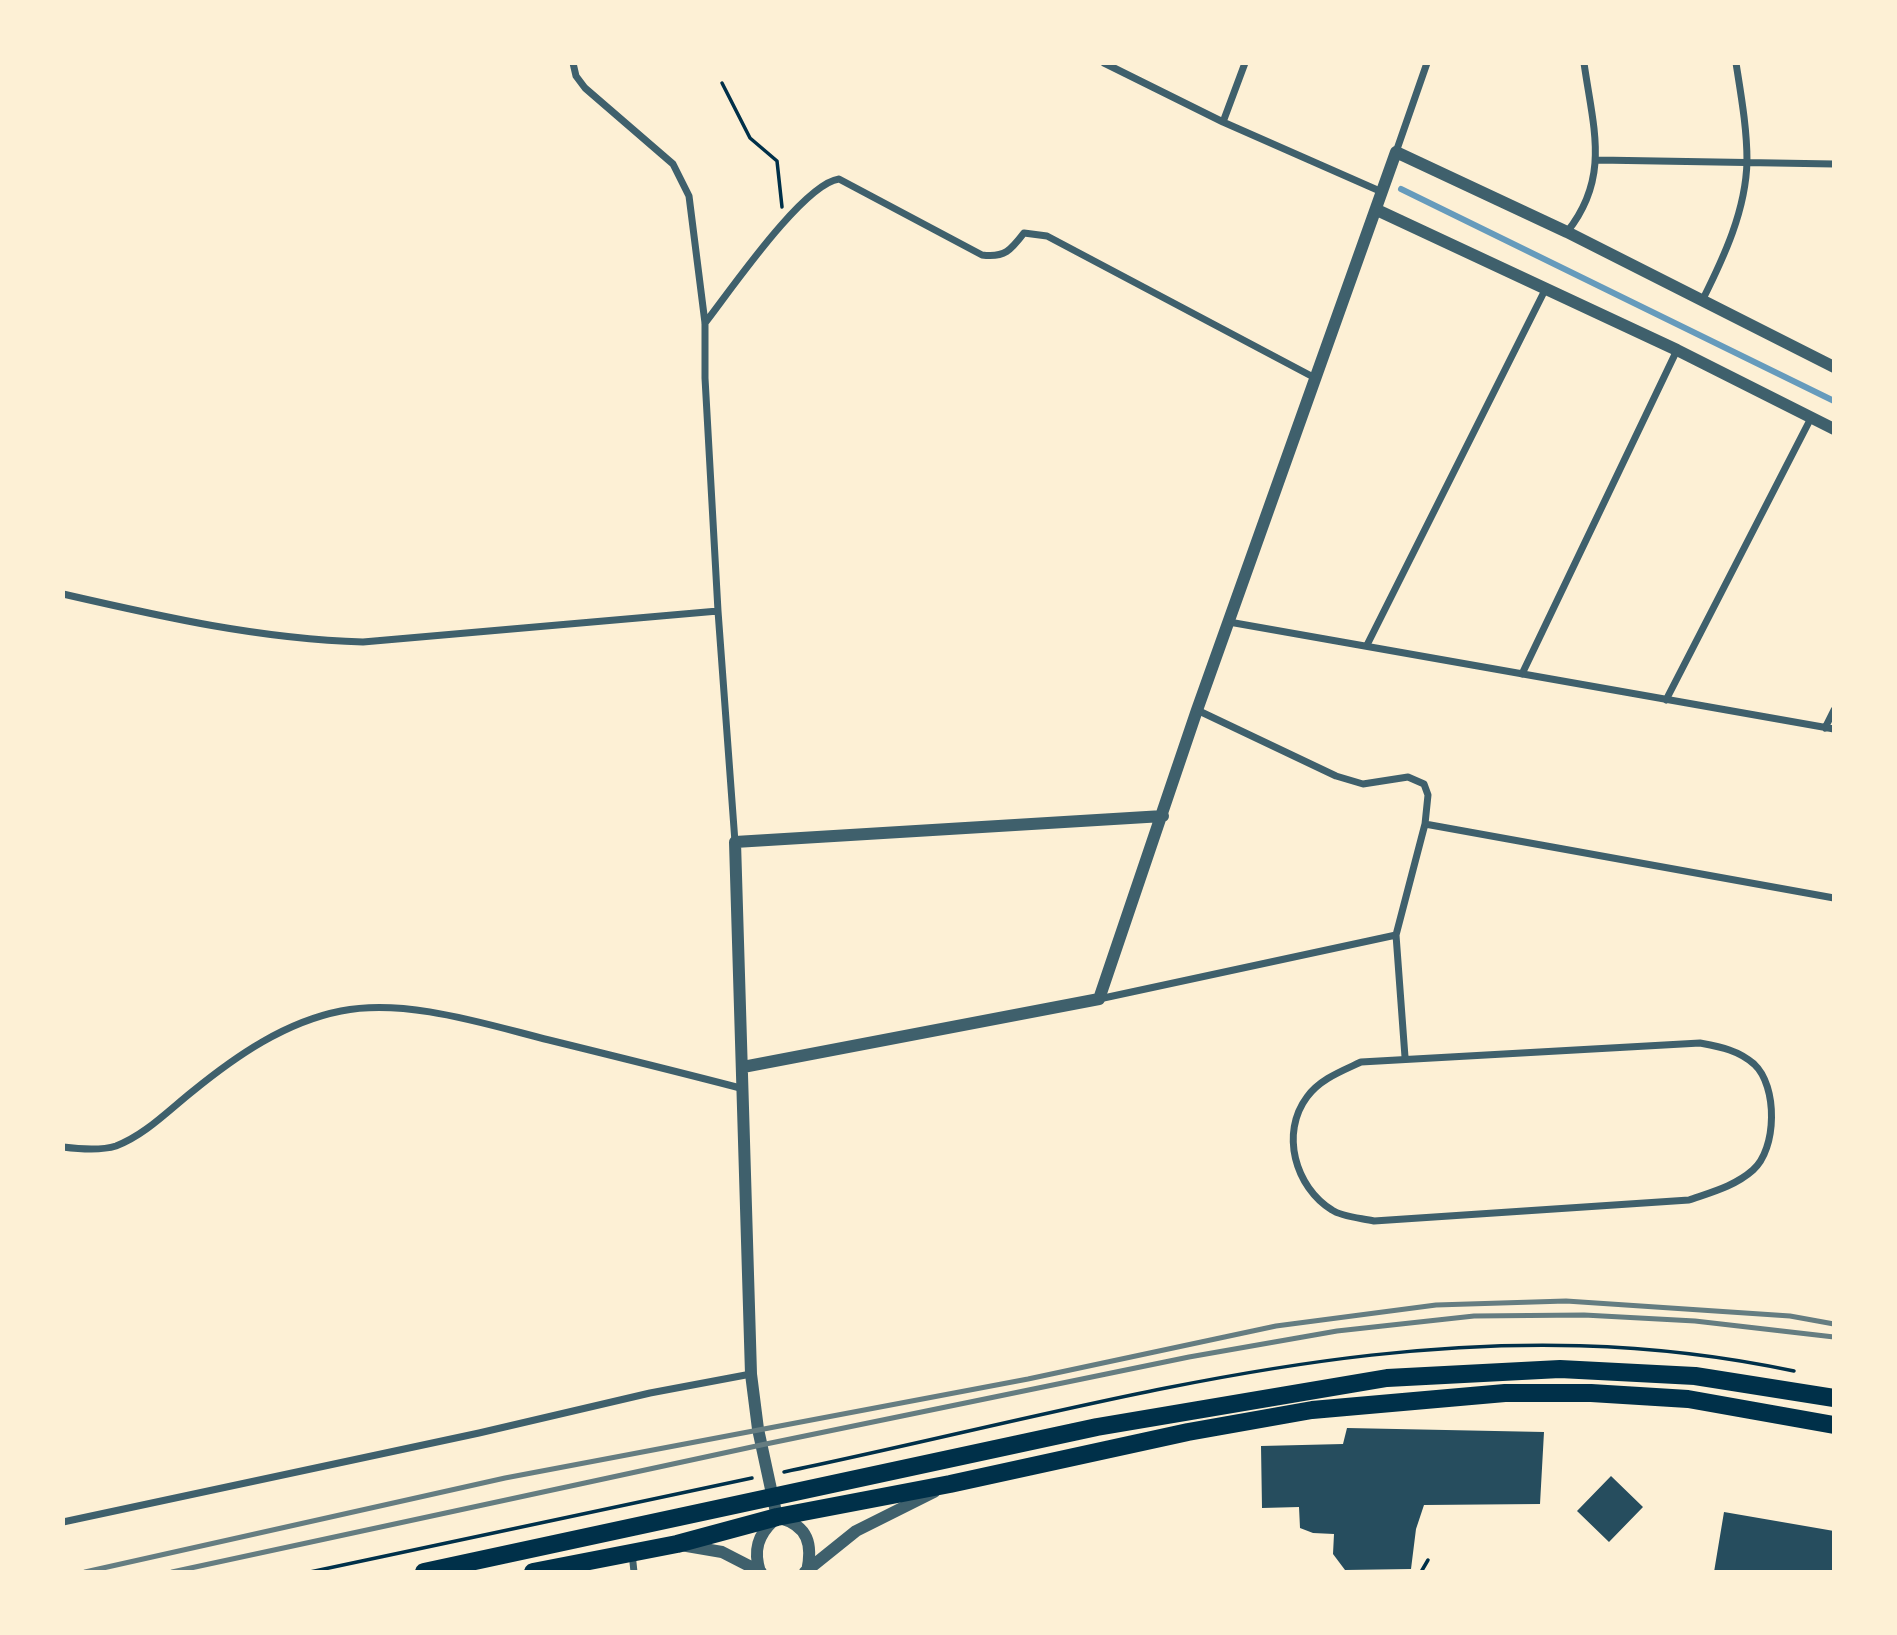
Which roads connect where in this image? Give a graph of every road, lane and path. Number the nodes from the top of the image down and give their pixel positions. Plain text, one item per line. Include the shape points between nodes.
1 (573, 63) edge
2 (1104, 63) edge
3 (1245, 63) edge
4 (1427, 63) edge
5 (1584, 63) edge
6 (1736, 63) edge
7 (722, 83) dead end
8 (1223, 122) junction
9 (1396, 152) junction
10 (1598, 160) junction
11 (1747, 163) junction
12 (1834, 164) edge
13 (1383, 192) junction
14 (1377, 210) junction
15 (784, 223) junction
16 (1567, 232) junction
17 (1546, 288) junction
18 (1702, 300) junction
19 (705, 323) junction
20 (1676, 350) junction
21 (1833, 365) edge
22 (1317, 379) junction
23 (1811, 418) junction
24 (1834, 429) edge
25 (63, 594) edge
26 (718, 611) junction
27 (1229, 622) junction
28 (1367, 645) junction
29 (1522, 674) junction
30 (1665, 700) junction
31 (1197, 710) junction
32 (1834, 710) edge
33 (1830, 729) edge
34 (1163, 816) junction
35 (1425, 824) junction
36 (735, 842) junction
37 (1834, 898) edge
38 (1396, 935) junction
39 (1099, 999) junction
40 (1405, 1057) junction
41 (743, 1066) junction
42 (745, 1089) junction
43 (63, 1147) edge
44 (751, 1374) junction
45 (1834, 1398) edge
46 (1795, 1417) junction
47 (1834, 1425) edge
48 (1834, 1435) edge
49 (950, 1484) junction
50 (772, 1496) junction
51 (777, 1517) junction
52 (63, 1522) edge
53 (677, 1544) junction
54 (632, 1552) junction
55 (1428, 1560) dead end
56 (806, 1571) edge
57 (424, 1572) edge
58 (533, 1572) edge
59 (634, 1572) edge
60 (760, 1572) edge
61 (1421, 1572) edge

1 - 19 street via 585,88 673,164 682,178 689,196
2 - 8 street
3 - 8 street
4 - 9 street
5 - 10 street
6 - 11 street
7 - 15 path via 750,138 777,161
8 - 13 street
9 - 13 street
9 - 16 street
10 - 11 street
10 - 16 street via 1581,215
11 - 12 street
11 - 18 street via 1727,250
13 - 14 street
14 - 17 street
14 - 22 street
15 - 19 street
15 - 22 street via 815,189 827,180 839,179 982,255 1006,254 1024,233 1037,233
16 - 18 street
17 - 20 street
17 - 28 street
18 - 21 street
19 - 26 street
20 - 23 street
20 - 29 street
22 - 27 street
23 - 24 street
23 - 30 street
25 - 26 street via 201,626 324,641 363,642
26 - 36 street
27 - 28 street
27 - 31 street
28 - 29 street
29 - 30 street
30 - 33 street
31 - 34 street
31 - 35 street via 1336,776 1363,784 1415,779 1429,795
32 - 33 street
34 - 36 street
34 - 39 street
35 - 37 street
35 - 38 street
36 - 41 street
38 - 39 street
38 - 40 street
39 - 41 street
40 - 40 street via 1361,1062 1320,1083 1305,1098 1292,1129 1296,1166 1312,1195 1334,1212 1374,1221 1689,1200 1730,1186 1755,1168 1767,1146 1769,1091 1756,1066 1733,1049 1700,1043
41 - 42 street
42 - 43 street via 506,1030 377,1006 318,1017 272,1037 115,1146
42 - 44 street
44 - 50 street
44 - 52 street
45 - 50 main road via 1695,1376 1560,1369 1387,1378 1097,1427
46 - 47 main road
46 - 48 street
46 - 49 main road via 1688,1399 1591,1393 1430,1398 1312,1410 1188,1432
49 - 51 main road
49 - 56 street via 877,1518 824,1553
50 - 51 street
50 - 57 main road
51 - 53 main road
51 - 56 street via 803,1530 809,1553
51 - 60 street via 758,1541
53 - 54 main road
53 - 60 street via 722,1552
54 - 58 main road
54 - 59 street
55 - 61 path

